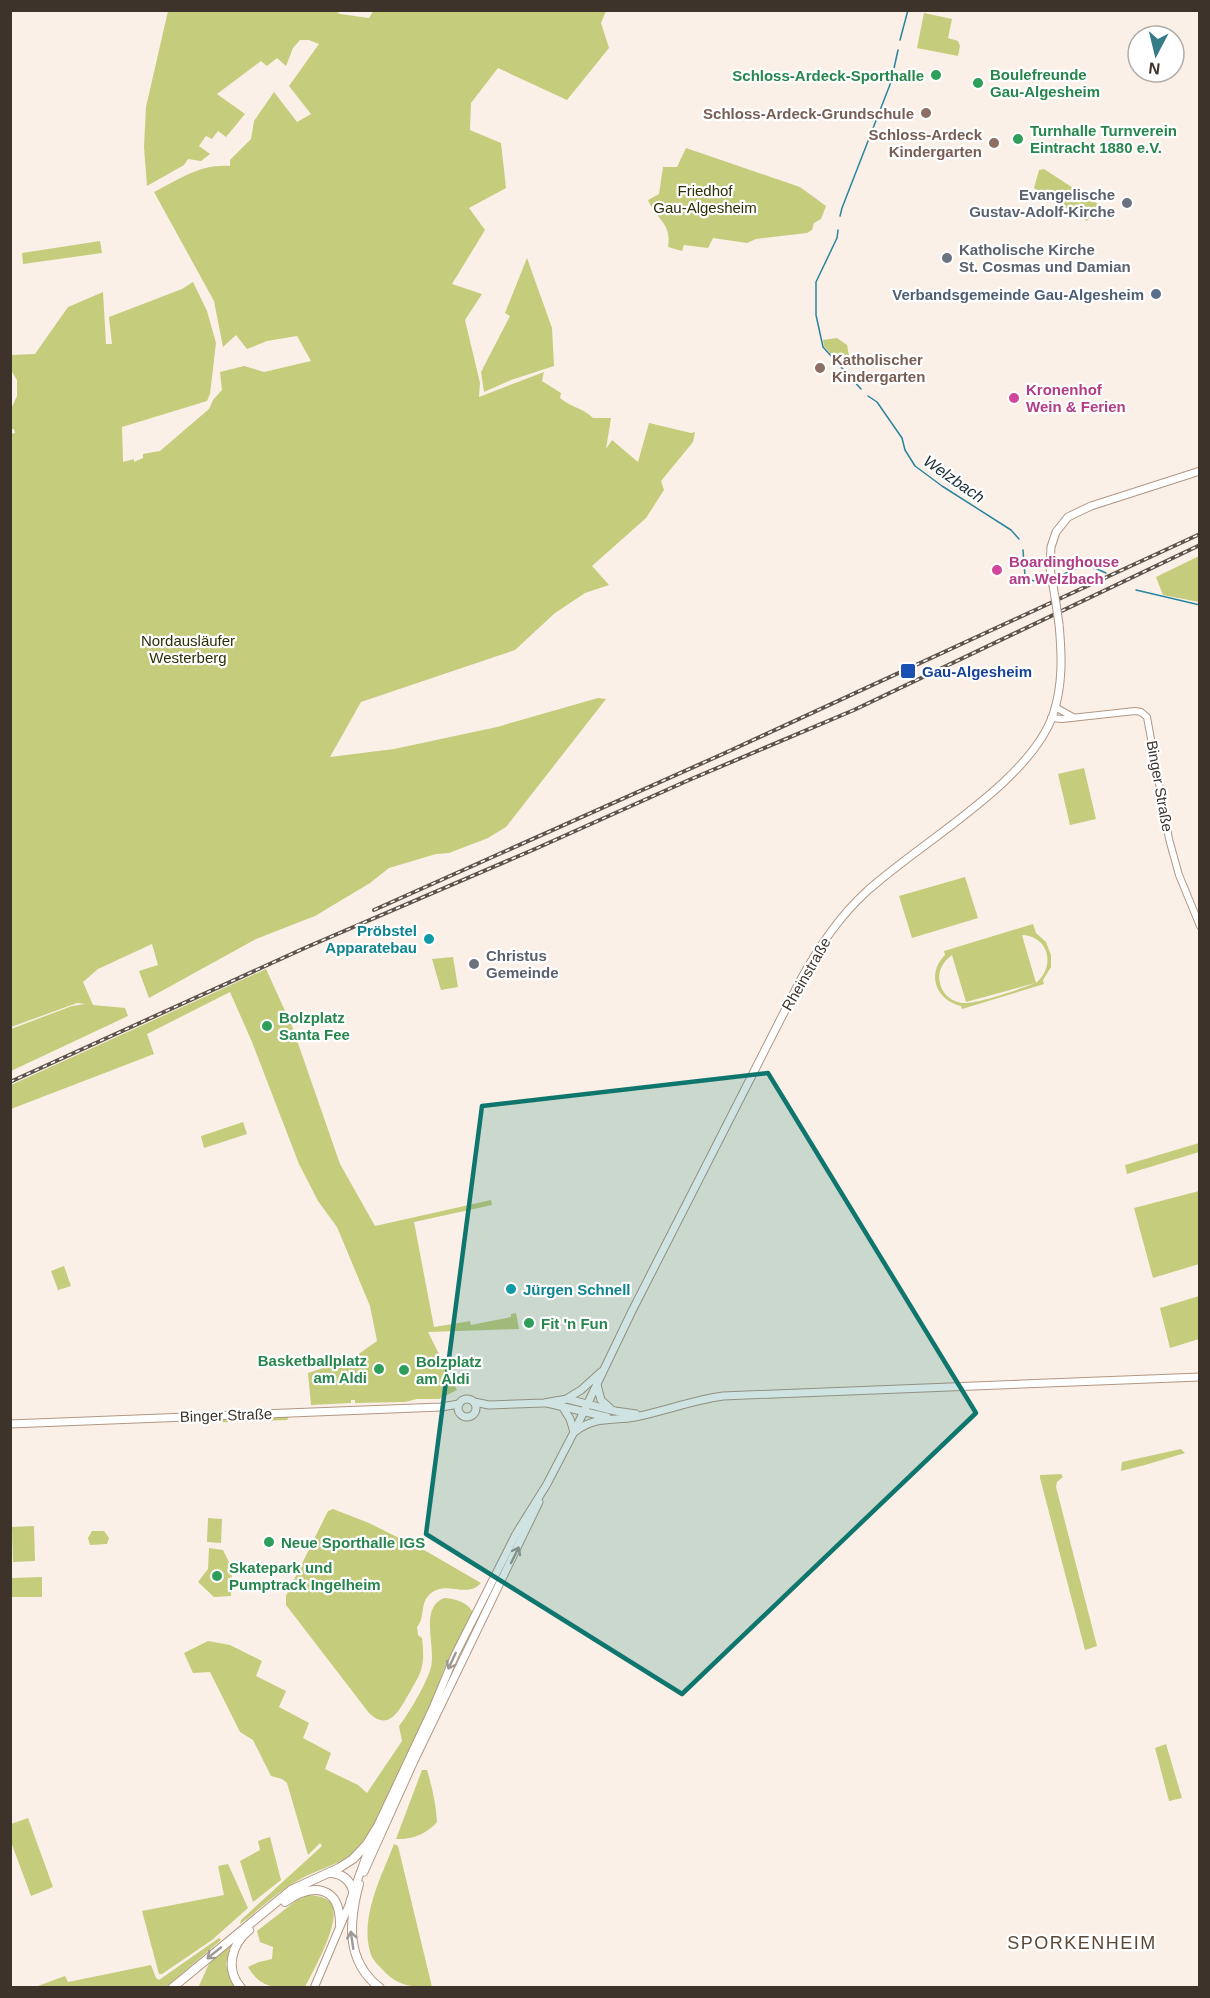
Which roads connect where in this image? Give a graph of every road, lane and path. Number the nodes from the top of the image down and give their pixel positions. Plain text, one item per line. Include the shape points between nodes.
1 (1200, 471) edge
2 (1055, 707) junction
3 (1074, 717) junction
4 (1051, 718) junction
5 (1200, 926) edge
6 (605, 1368) junction
7 (1200, 1377) edge
8 (597, 1385) junction
9 (567, 1399) junction
10 (474, 1402) junction
11 (544, 1402) junction
12 (588, 1403) junction
13 (489, 1405) junction
14 (562, 1406) junction
15 (459, 1408) junction
16 (476, 1411) junction
17 (584, 1411) junction
18 (615, 1411) junction
19 (651, 1413) junction
20 (609, 1418) junction
21 (10, 1424) edge
22 (574, 1432) junction
23 (547, 1484) junction
24 (376, 1829) junction
25 (331, 1873) junction
26 (356, 1888) junction
27 (340, 1924) junction
28 (172, 1988) edge
29 (241, 1988) edge
30 (314, 1988) edge
31 (380, 1988) edge

1 - 2 main road, Rheinstraße, bridge via 1091,506 1068,517 1056,532 1050,568 1059,624 1061,674
2 - 3 street
2 - 4 main road, Rheinstraße
3 - 4 street, Binger Straße
3 - 5 street, Binger Straße via 1135,711 1147,717 1169,839
4 - 6 main road, Rheinstraße via 1034,749 1015,771 870,889 821,944
6 - 8 main road, Rheinstraße
6 - 9 main road
7 - 19 main road via 723,1395
8 - 12 main road, Rheinstraße
8 - 18 main road via 603,1402
9 - 11 main road
9 - 12 main road
10 - 13 main road
10 - 15 main road, Binger Straße via 466,1399
10 - 16 main road
11 - 13 main road
11 - 14 main road
12 - 17 main road, Rheinstraße
12 - 18 main road
13 - 16 main road
14 - 17 main road
14 - 22 main road
15 - 16 main road, Binger Straße via 467,1417
15 - 21 main road, Binger Straße
17 - 20 main road
17 - 22 main road, Rheinstraße
18 - 19 main road
19 - 20 main road
20 - 22 main road
22 - 23 main road, Rheinstraße
23 -> 24 main road via 516,1534 455,1655
26 -> 23 main road
24 - 25 highway via 360,1852
24 - 26 main road
25 - 26 highway via 344,1877
25 -> 28 highway via 291,1890
26 - 27 main road
31 -> 26 highway via 367,1976 353,1947
27 - 29 highway via 337,1902 329,1894 312,1890 292,1897 236,1945 231,1967
27 - 30 main road

